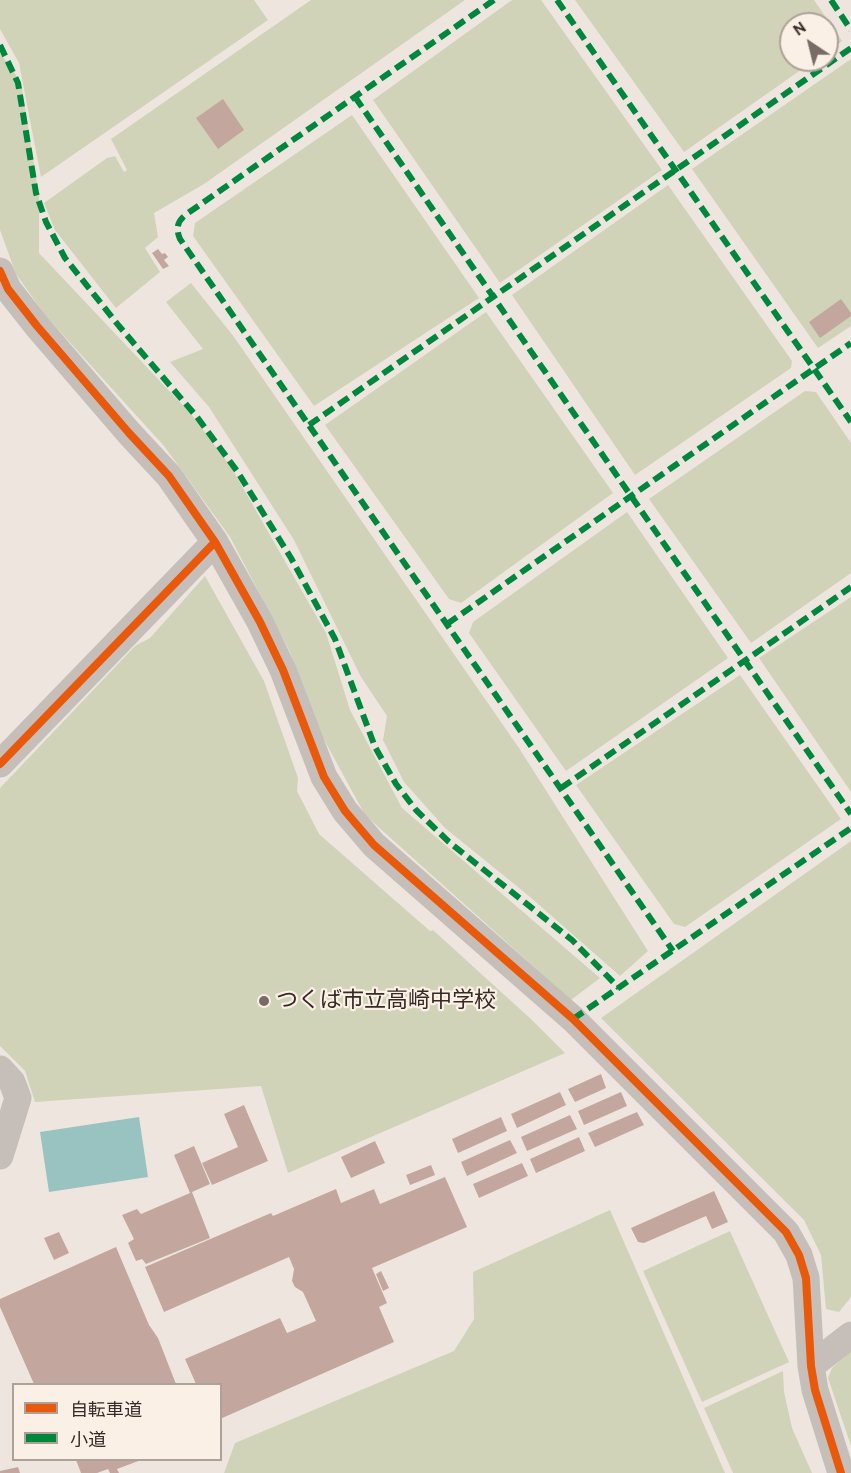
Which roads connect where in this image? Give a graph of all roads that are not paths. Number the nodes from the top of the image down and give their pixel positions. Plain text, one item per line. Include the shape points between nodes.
1 (0, 271) edge
2 (215, 542) junction
3 (0, 764) edge
4 (0, 1069) edge
5 (0, 1156) edge
6 (851, 1335) edge
7 (811, 1366) junction
8 (841, 1473) edge

1 - 2 street via 8,288 38,326 169,476
2 - 3 street
2 - 7 street via 260,622 324,777 345,811 374,845 573,1019 786,1232 806,1278
4 - 5 street via 12,1082 18,1098
6 - 7 street
7 - 8 street via 820,1412

